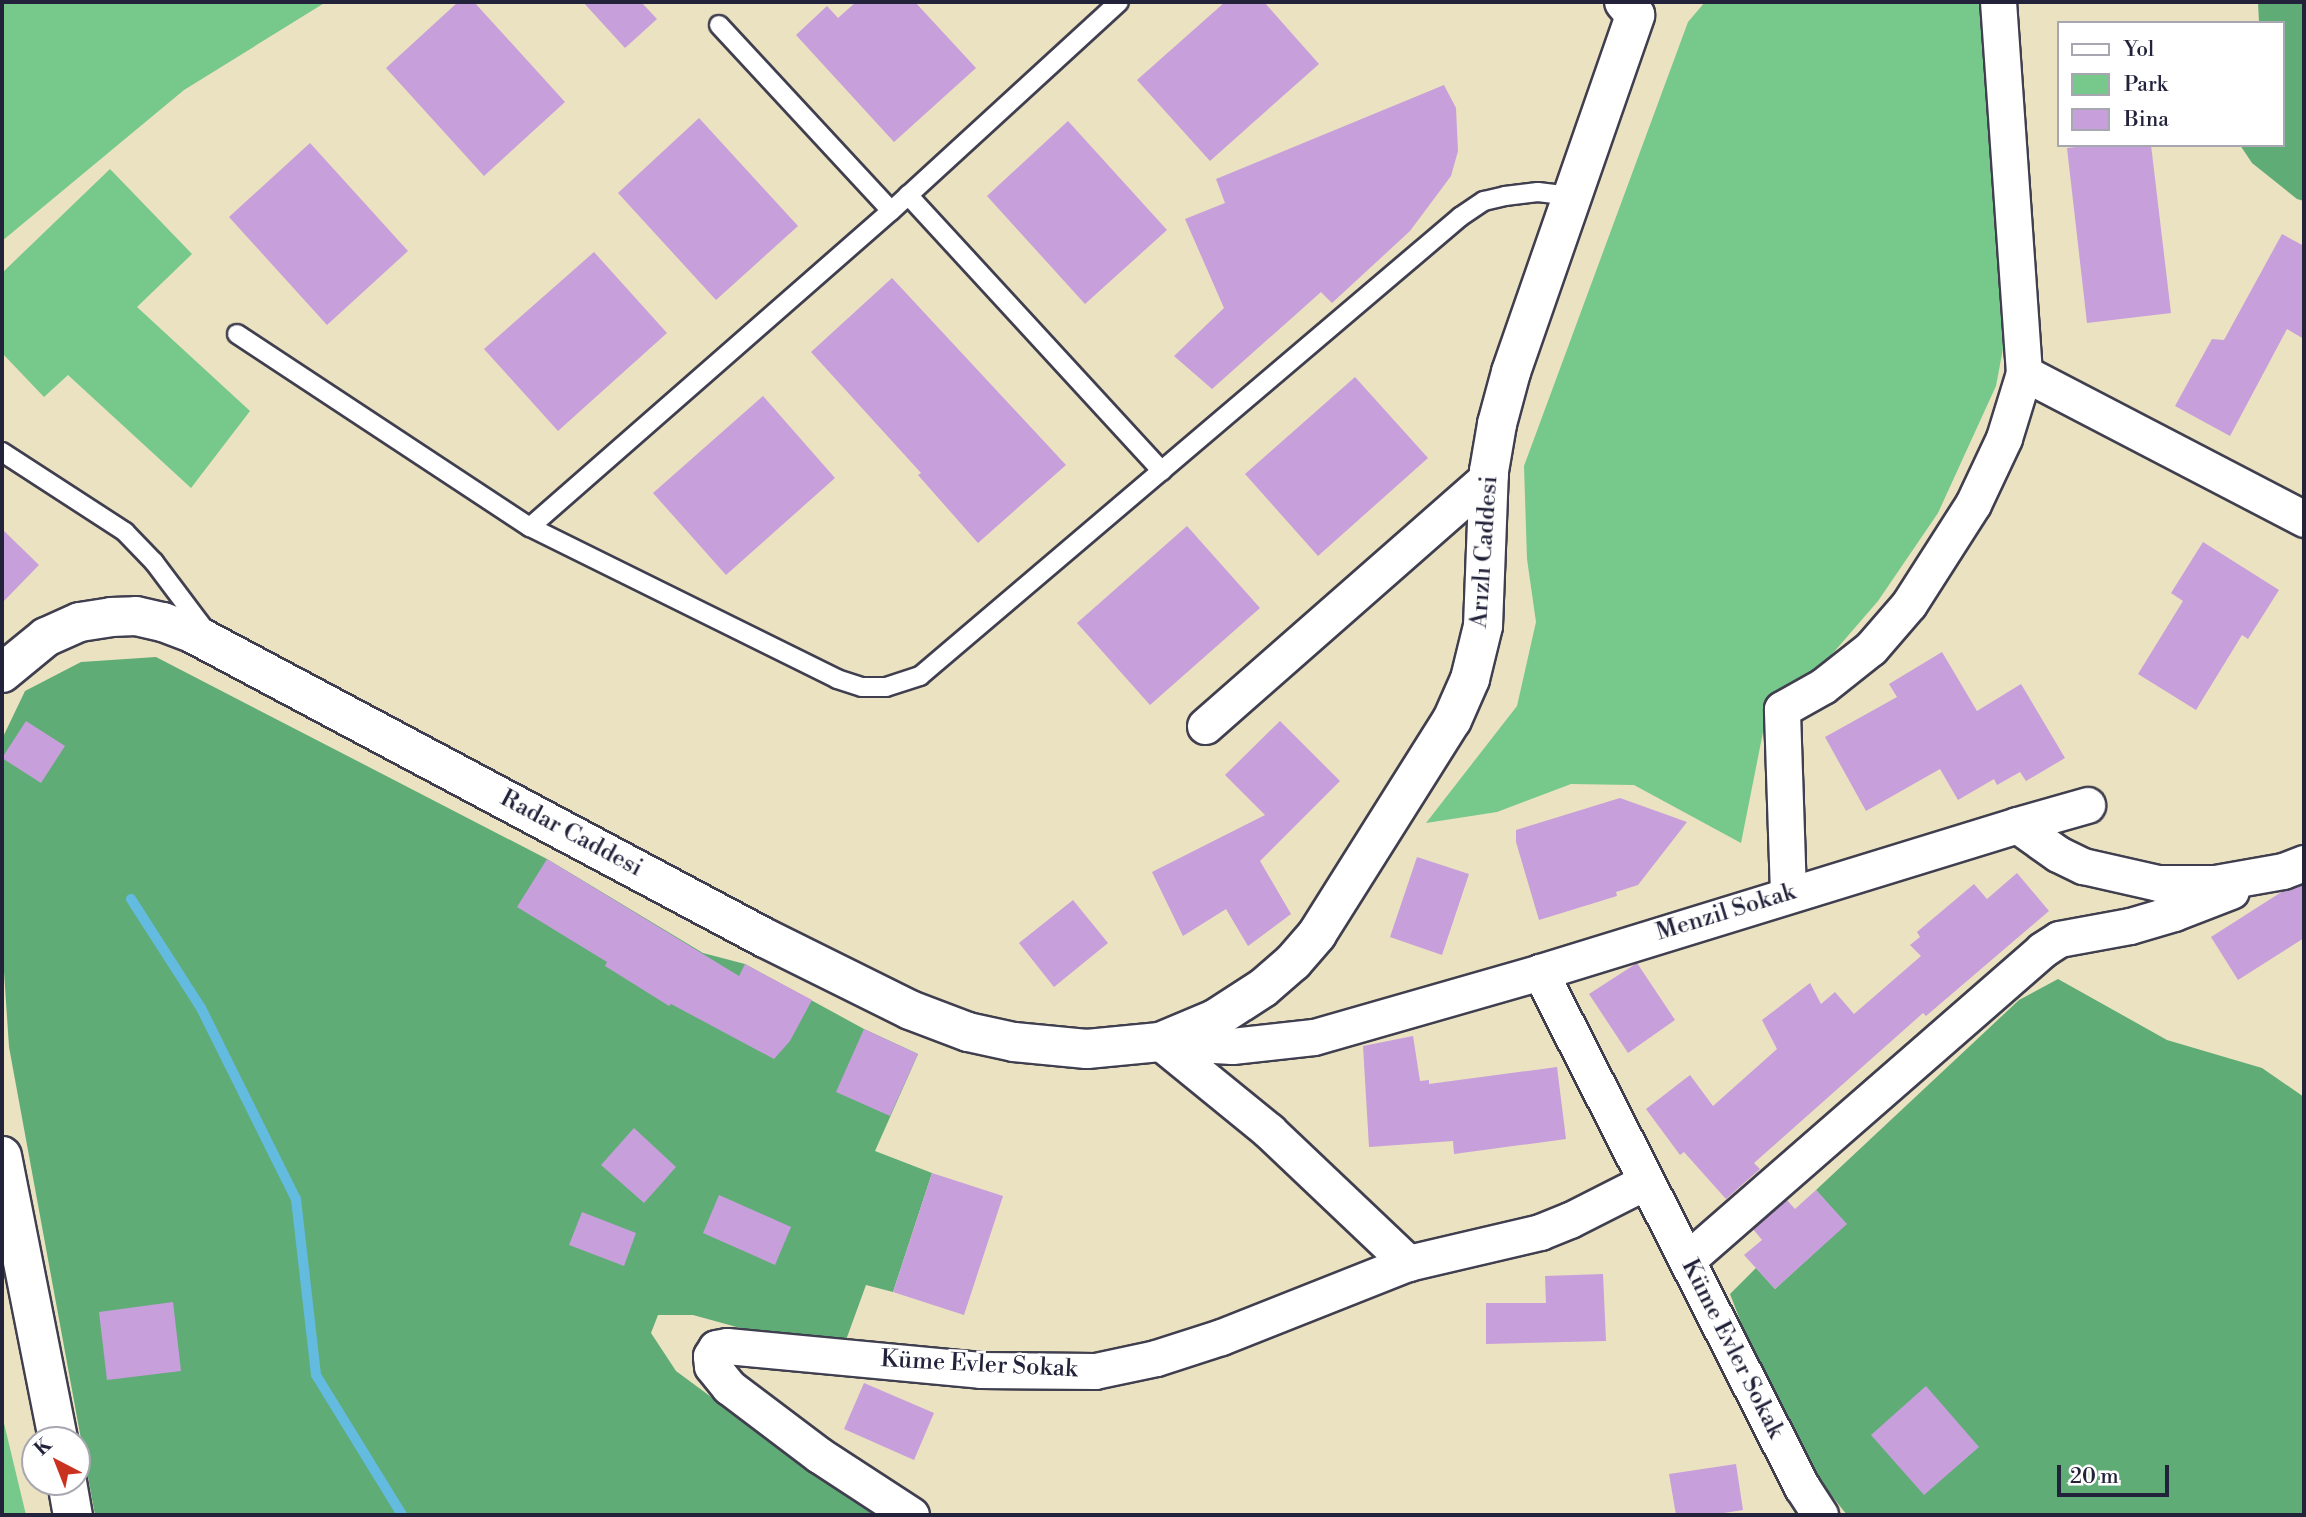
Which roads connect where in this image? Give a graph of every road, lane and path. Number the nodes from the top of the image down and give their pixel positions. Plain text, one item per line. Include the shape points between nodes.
1 (1119, 2) edge
2 (1998, 2) edge
3 (1635, 6) edge
4 (719, 25) dead end
5 (908, 195) junction
6 (1573, 197) junction
7 (891, 211) junction
8 (237, 334) dead end
9 (2024, 373) junction
10 (2, 452) edge
11 (1162, 471) junction
12 (1490, 476) junction
13 (2304, 519) edge
14 (530, 527) junction
15 (218, 647) junction
16 (2, 673) edge
17 (1205, 726) dead end
18 (2087, 805) dead end
19 (2017, 825) junction
20 (2304, 839) edge
21 (2294, 867) edge
22 (1788, 893) junction
23 (1540, 972) junction
24 (1160, 1042) junction
25 (2, 1156) edge
26 (1646, 1182) junction
27 (1687, 1260) junction
28 (1408, 1263) junction
29 (55, 1426) edge
30 (69, 1496) edge
31 (74, 1515) edge
32 (911, 1515) edge
33 (1820, 1515) edge

1 - 5 lane
2 - 9 street
3 - 6 street, Arızlı Caddesi
4 - 7 lane
5 - 7 lane
5 - 11 lane
6 - 11 lane via 1538,192 1505,196 1484,201 1460,217
6 - 12 street, Arızlı Caddesi via 1511,372
7 - 14 lane
8 - 14 lane
9 - 13 street
9 - 22 street via 2004,438 1973,504 1909,604 1871,648 1824,686 1782,709
10 - 15 lane via 125,532 155,562
11 - 14 lane via 920,676 886,687 863,687 836,679
12 - 17 street
12 - 24 street, Arızlı Caddesi via 1483,626 1470,679 1452,720 1317,934 1293,962 1264,988 1214,1020
15 - 16 street, Radar Caddesi via 163,622 111,617 80,622 46,637
15 - 24 street, Radar Caddesi via 765,938 910,1010 968,1032 1014,1042 1087,1049
18 - 19 street, Menzil Sokak
19 - 21 street via 2083,866 2158,883 2215,884
19 - 22 street, Menzil Sokak
20 - 21 street
21 - 27 street via 2174,913 2130,926 2079,933 2042,950
22 - 23 street, Menzil Sokak
23 - 24 street, Menzil Sokak via 1314,1037 1232,1046
23 - 26 street, Küme Evler Sokak
24 - 28 street via 1269,1131
25 - 29 street
26 - 27 street, Küme Evler Sokak
26 - 28 street, Küme Evler Sokak via 1540,1232
27 - 33 street, Küme Evler Sokak
28 - 32 street, Küme Evler Sokak via 1221,1337 1095,1371 980,1370 716,1348 712,1366 729,1387 819,1455
30 - 31 street

